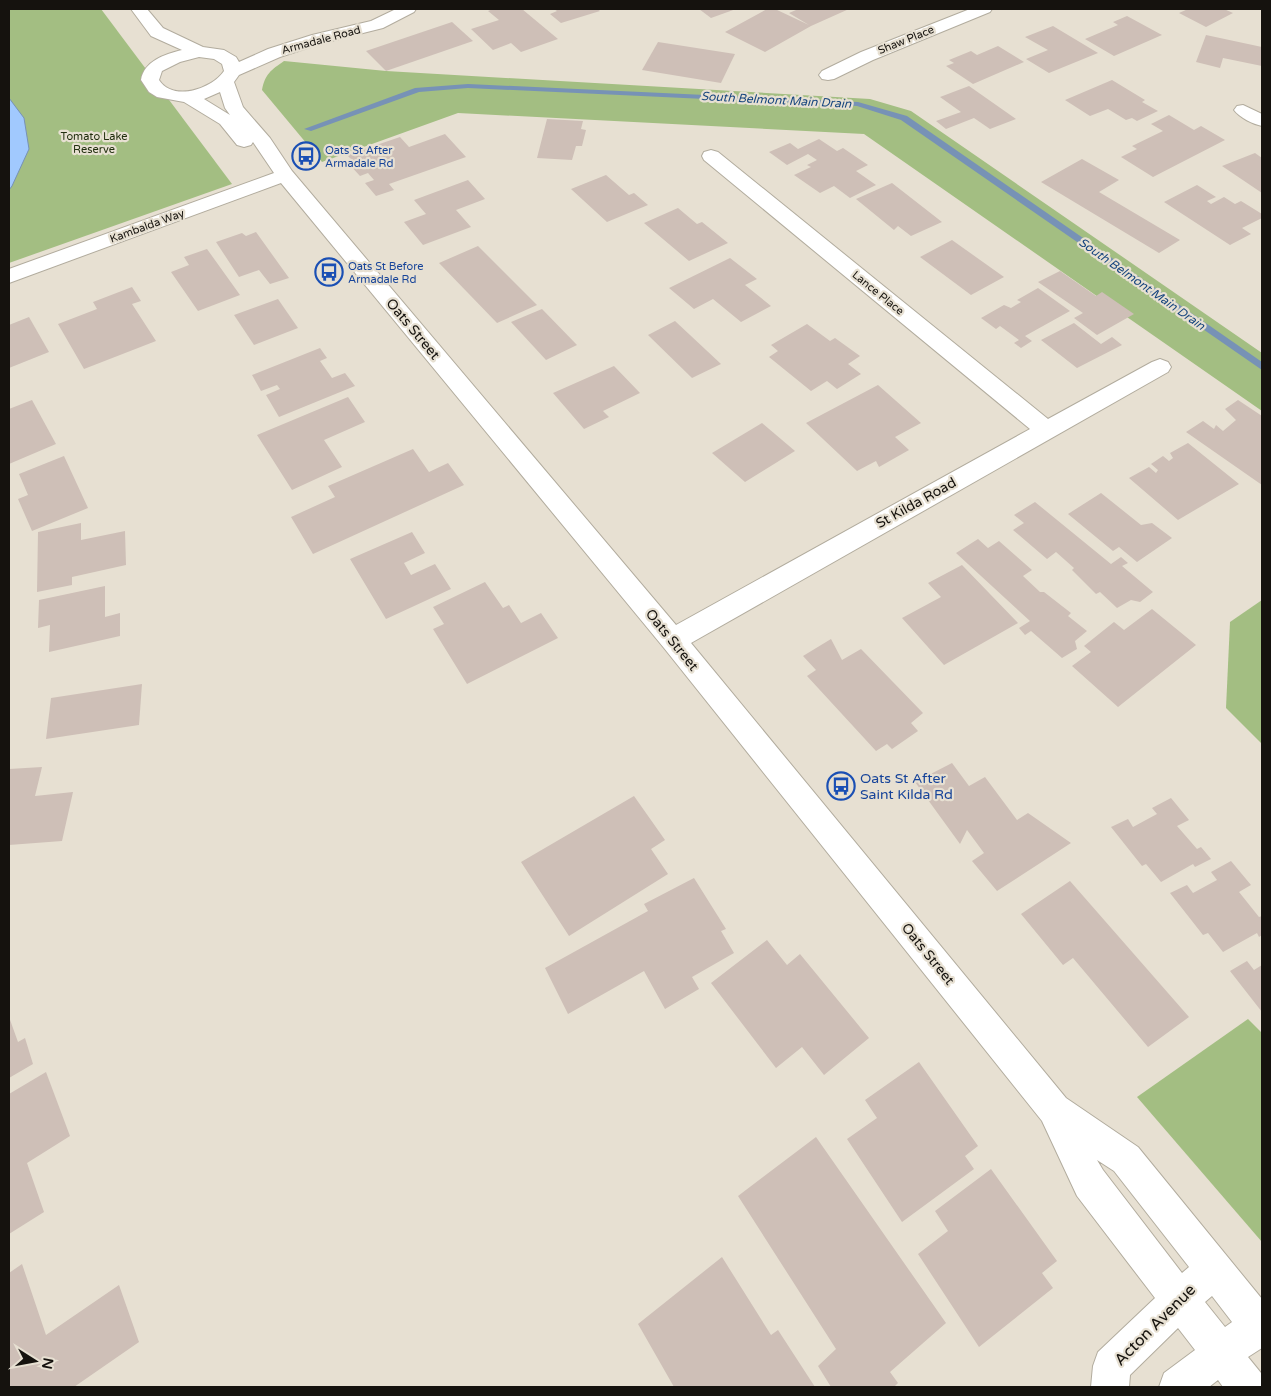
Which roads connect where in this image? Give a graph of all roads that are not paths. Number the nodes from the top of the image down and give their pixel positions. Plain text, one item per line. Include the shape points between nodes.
1 (139, 9) edge
2 (384, 9) edge
3 (408, 9) edge
4 (984, 9) edge
5 (157, 32) junction
6 (200, 52) junction
7 (160, 64) junction
8 (228, 70) junction
9 (828, 75) dead end
10 (186, 96) junction
11 (1243, 110) dead end
12 (1262, 121) edge
13 (711, 156) dead end
14 (285, 175) junction
15 (9, 276) edge
16 (1160, 367) dead end
17 (1046, 430) junction
18 (673, 640) junction
19 (1054, 1109) junction
20 (1213, 1269) junction
21 (1179, 1300) junction
22 (1261, 1327) edge
23 (1222, 1354) junction
24 (1110, 1387) edge
25 (1178, 1387) edge
26 (1247, 1387) edge

1 - 5 street
2 - 8 street, Armadale Road via 273,45
3 - 8 street, Armadale Road via 378,25 318,39
4 - 9 street, Shaw Place
5 - 6 street
5 - 7 street
6 - 7 street
6 - 8 street
7 - 10 street via 150,77 155,89
8 - 10 street via 208,92
8 - 14 street, Oats Street via 234,108
10 - 14 street, Oats Street via 226,120 252,149
11 - 12 street
13 - 17 street, Lance Place
14 - 15 street, Kambalda Way
14 - 18 street, Oats Street
16 - 17 street, St Kilda Road
17 - 18 street, St Kilda Road
18 - 19 street, Oats Street
19 - 20 street, Oats Street via 1126,1159
19 - 21 street, Oats Street via 1090,1184
20 - 21 street, Acton Avenue
20 - 22 street, Oats Street
21 - 23 street, Oats Street
21 - 24 street, Acton Avenue via 1112,1366
22 - 23 street
23 - 25 street
23 - 26 street, Oats Street

